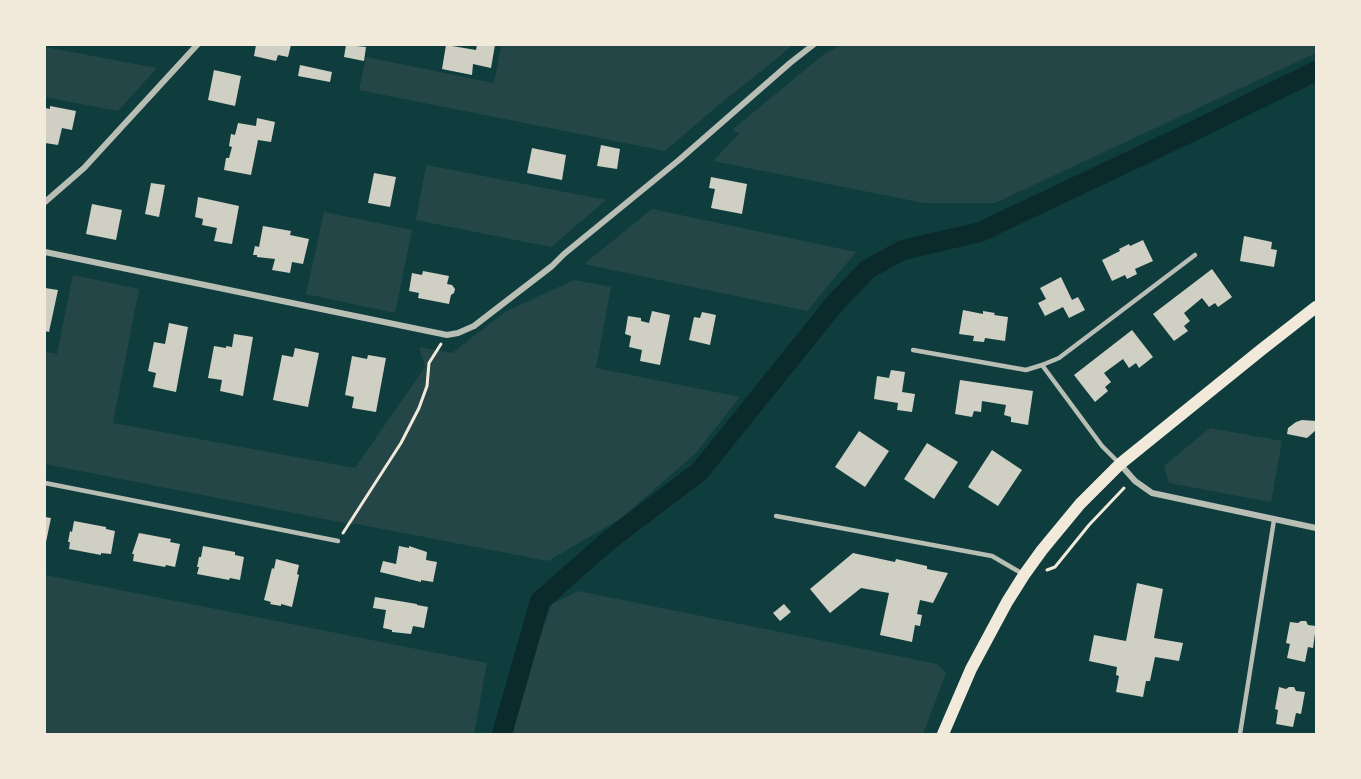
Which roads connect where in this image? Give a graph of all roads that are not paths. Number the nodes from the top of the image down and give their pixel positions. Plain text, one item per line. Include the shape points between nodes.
1 (196, 45) edge
2 (813, 45) edge
3 (45, 202) edge
4 (45, 252) edge
5 (1195, 255) dead end
6 (1316, 307) edge
7 (913, 350) dead end
8 (1042, 365) junction
9 (1120, 464) junction
10 (45, 483) edge
11 (776, 516) dead end
12 (1274, 520) junction
13 (1316, 528) edge
14 (338, 541) road end
15 (1024, 575) junction
16 (943, 734) edge
17 (1240, 734) edge

1 - 3 street via 84,168
2 - 4 street via 552,266 474,326 458,333 447,335
5 - 8 lane via 1059,358
6 - 9 main road
7 - 8 lane via 1026,370
8 - 9 lane
9 - 12 street via 1152,493
9 - 15 main road via 1080,504
10 - 14 lane
11 - 15 lane via 992,556
12 - 13 street
12 - 17 lane
15 - 16 main road via 971,669

